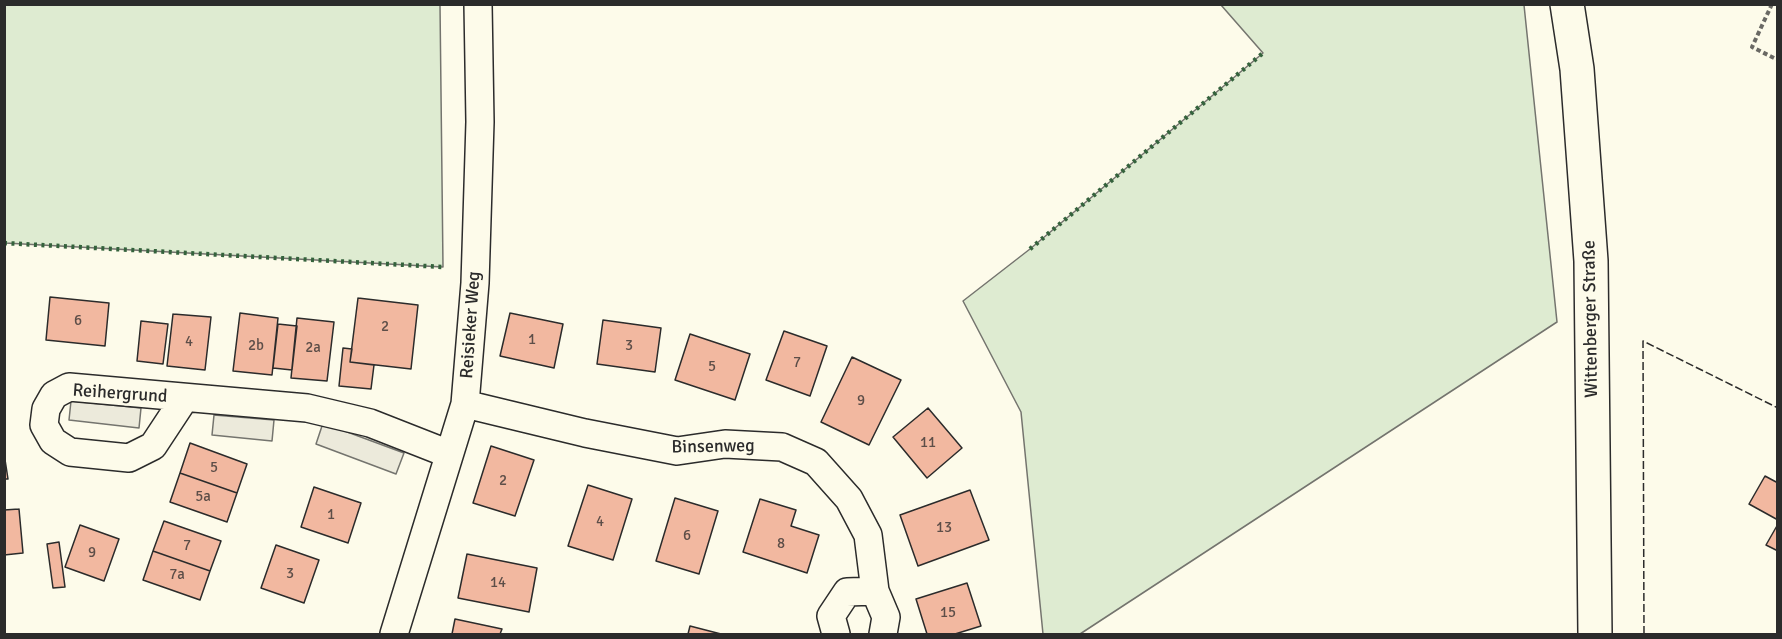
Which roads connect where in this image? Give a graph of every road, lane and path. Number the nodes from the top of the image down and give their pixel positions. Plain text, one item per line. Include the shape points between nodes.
1 (478, 4) edge
2 (1567, 4) edge
3 (1772, 4) edge
4 (1778, 60) edge
5 (184, 399) junction
6 (465, 404) junction
7 (449, 454) junction
8 (875, 591) junction
9 (394, 634) edge
10 (836, 634) edge
11 (883, 634) edge
12 (1595, 634) edge

1 - 6 street, Reisieker Weg via 480,122 475,283
2 - 12 main road, Wittenberger Straße via 1577,69 1591,261
3 - 4 path via 1752,47
5 - 5 street, Reihergrund via 69,387 54,395 46,409 44,425 53,441 70,452 129,458 153,446
5 - 7 street, Reihergrund via 307,408 370,423
6 - 7 street, Reisieker Weg
6 - 8 street, Binsenweg via 677,451 725,444 782,447 816,462 849,499 868,535
7 - 9 street, Reisieker Weg
8 - 10 street via 847,592 831,616
8 - 11 street, Binsenweg via 886,616

